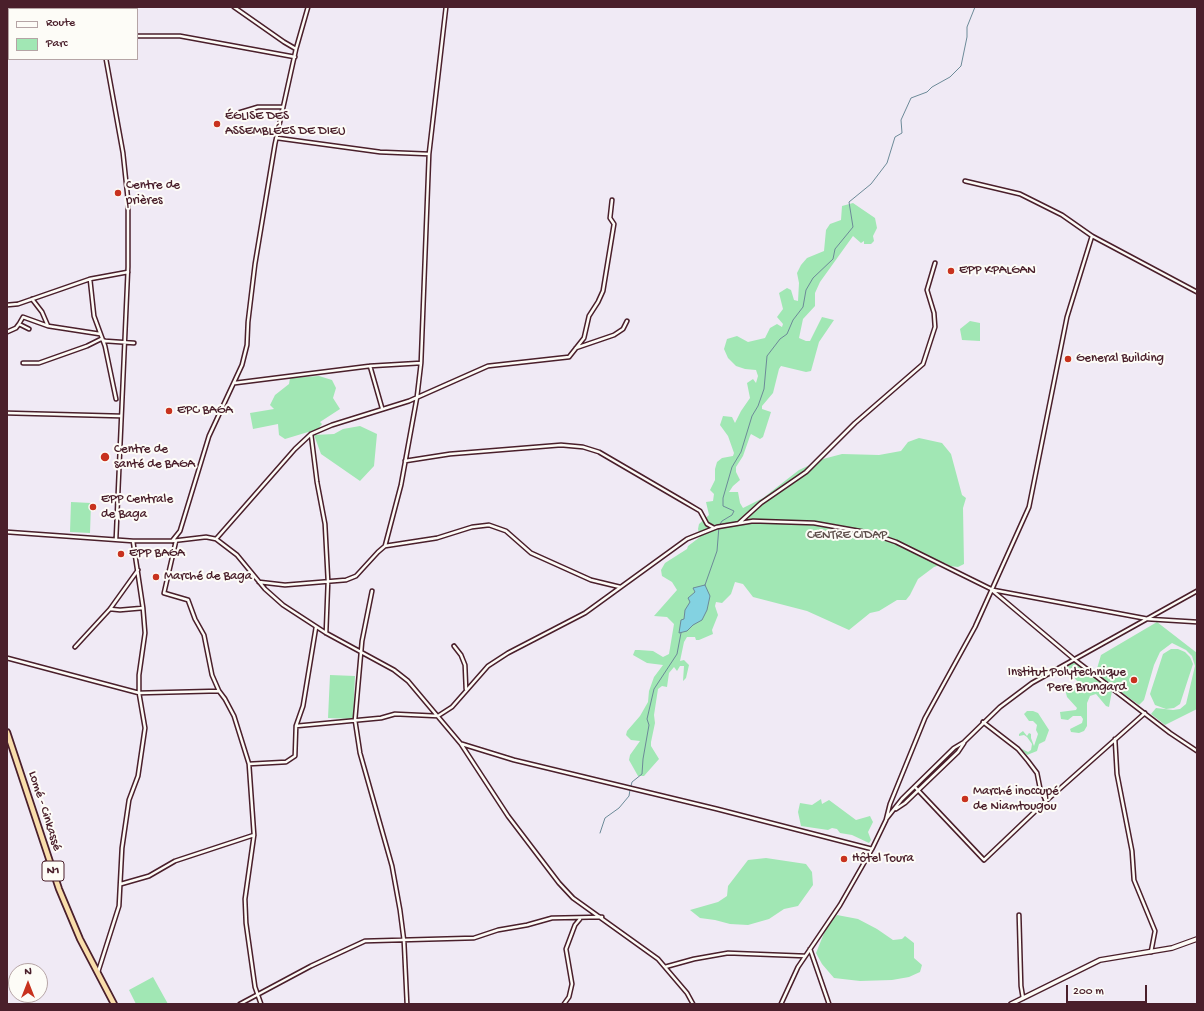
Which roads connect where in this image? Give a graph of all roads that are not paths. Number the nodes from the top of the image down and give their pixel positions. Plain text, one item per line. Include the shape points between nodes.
1 (234, 7) edge
2 (308, 7) edge
3 (446, 7) edge
4 (138, 36) edge
5 (296, 49) junction
6 (294, 57) junction
7 (106, 60) edge
8 (283, 107) junction
9 (238, 113) dead end
10 (277, 138) junction
11 (429, 154) junction
12 (965, 182) dead end
13 (612, 200) dead end
14 (1092, 236) junction
15 (935, 263) dead end
16 (128, 272) junction
17 (90, 279) junction
18 (1197, 292) edge
19 (32, 299) junction
20 (7, 305) edge
21 (627, 321) dead end
22 (19, 324) junction
23 (48, 326) junction
24 (29, 329) dead end
25 (7, 332) edge
26 (100, 334) junction
27 (103, 339) junction
28 (124, 342) junction
29 (134, 343) dead end
30 (576, 348) junction
31 (23, 363) dead end
32 (421, 363) junction
33 (370, 366) junction
34 (235, 383) junction
35 (417, 397) junction
36 (116, 399) dead end
37 (382, 408) junction
38 (7, 413) edge
39 (120, 416) junction
40 (311, 434) junction
41 (405, 461) junction
42 (738, 523) junction
43 (716, 528) junction
44 (7, 532) edge
45 (116, 539) junction
46 (216, 539) junction
47 (133, 541) junction
48 (172, 541) junction
49 (176, 541) junction
50 (385, 546) junction
51 (138, 570) junction
52 (328, 581) junction
53 (259, 582) junction
54 (620, 587) junction
55 (993, 590) junction
56 (372, 591) dead end
57 (1197, 591) edge
58 (143, 608) junction
59 (110, 609) junction
60 (1148, 619) junction
61 (1197, 622) edge
62 (316, 627) junction
63 (326, 632) junction
64 (454, 646) dead end
65 (75, 648) dead end
66 (360, 652) junction
67 (7, 658) edge
68 (1075, 660) junction
69 (466, 689) junction
70 (219, 691) junction
71 (140, 693) junction
72 (1145, 713) junction
73 (438, 716) junction
74 (355, 720) junction
75 (983, 722) junction
76 (296, 726) junction
77 (7, 732) edge
78 (1115, 738) junction
79 (964, 742) junction
80 (461, 744) junction
81 (1197, 751) edge
82 (950, 753) junction
83 (953, 757) junction
84 (249, 764) junction
85 (935, 768) junction
86 (938, 771) junction
87 (915, 787) junction
88 (918, 790) junction
89 (1046, 800) junction
90 (894, 810) junction
91 (886, 820) junction
92 (254, 835) junction
93 (872, 850) junction
94 (121, 884) junction
95 (1019, 914) dead end
96 (602, 917) junction
97 (580, 918) junction
98 (1197, 939) edge
99 (404, 941) junction
100 (810, 948) junction
101 (1151, 952) junction
102 (805, 956) junction
103 (665, 967) junction
104 (98, 973) junction
105 (258, 993) junction
106 (1023, 998) junction
107 (114, 1004) edge
108 (240, 1004) edge
109 (261, 1004) edge
110 (407, 1004) edge
111 (564, 1004) edge
112 (693, 1004) edge
113 (781, 1004) edge
114 (829, 1004) edge
115 (1011, 1004) edge

1 - 5 street
2 - 5 street
3 - 11 street
4 - 6 street via 180,36
5 - 6 street
6 - 8 street
7 - 16 street via 123,153 128,200
8 - 9 street via 258,107
8 - 10 street
10 - 11 street via 380,152
10 - 34 street via 255,264 247,345
11 - 32 street
12 - 14 street via 1020,194 1062,215
13 - 30 street via 610,218 614,224 603,291 589,316 584,338
14 - 18 street
14 - 55 street via 1067,317 1029,507
15 - 42 street via 927,290 935,327 923,364 855,423 806,472 761,503
16 - 17 street
16 - 28 street
17 - 19 street
17 - 26 street via 94,316
19 - 20 street
19 - 23 street
21 - 30 street via 623,329 614,335
22 - 23 street via 23,317
22 - 24 street
22 - 25 street
23 - 26 street
26 - 27 street
27 - 28 street
27 - 31 street via 39,363
27 - 36 street
28 - 29 street
28 - 39 street
30 - 35 street via 569,357 488,366
32 - 33 street
32 - 35 street
33 - 34 street
33 - 37 street
34 - 48 street via 209,436 180,531
35 - 37 street
35 - 41 street
37 - 40 street
38 - 39 street
39 - 45 street
40 - 46 street
40 - 52 street via 325,524
41 - 43 street via 450,454 561,445 584,447 609,458 700,511 707,524
41 - 50 street
42 - 43 street
42 - 55 street via 814,523 870,533 896,542
43 - 54 street via 687,539
44 - 45 street
45 - 47 street
46 - 49 street via 206,537
46 - 53 street via 237,555
47 - 48 street
47 - 51 street
48 - 49 street
49 - 70 street via 164,593 188,600 204,634 212,675
50 - 52 street via 356,576 346,580
50 - 54 street via 436,538 472,527 489,525 506,531 531,553 591,580
51 - 58 street
51 - 59 street
52 - 53 street via 285,585
52 - 63 street
53 - 62 street via 279,602
54 - 69 street via 585,613 488,666
55 - 60 street
55 - 68 street
55 - 91 street via 925,718
56 - 66 street
57 - 60 street
58 - 59 street
58 - 71 street via 145,633 139,675
59 - 65 street
60 - 61 street
60 - 68 street
62 - 63 street
62 - 76 street via 303,706
63 - 66 street
64 - 69 street via 465,665
66 - 73 street via 394,670 408,681
66 - 74 street
67 - 71 street
68 - 72 street
68 - 75 street via 1032,683
69 - 73 street via 452,707
70 - 71 street
70 - 84 street via 231,707
71 - 94 street via 145,728 138,776 129,800 122,848
72 - 78 street
72 - 81 street
73 - 74 street via 395,714
73 - 80 street
74 - 76 street
74 - 99 street via 360,753 392,866
75 - 79 street
75 - 89 street via 1018,749 1028,761 1037,773
76 - 84 street via 295,756 286,762
77 - 104 highway, Lomé - Cinkassé / N1 via 59,889 80,939
78 - 89 street
78 - 101 street via 1134,880 1155,931
79 - 82 street
79 - 83 street
80 - 93 street via 522,762 634,788
80 - 96 street via 508,816 559,883 574,898
82 - 83 street
82 - 85 street
83 - 86 street
84 - 92 street
85 - 86 street
85 - 87 street
86 - 88 street
87 - 88 street
87 - 90 street
88 - 89 street via 983,860
88 - 90 street
90 - 91 street
91 - 93 street
92 - 94 street via 176,861 149,876
92 - 105 street via 245,899 246,923
93 - 100 street via 840,905
94 - 104 street via 117,917
95 - 106 street
96 - 97 street
96 - 103 street
97 - 99 street via 544,919 474,938
97 - 111 street via 566,949 572,984 569,997
98 - 101 main road
99 - 105 street via 365,941
99 - 110 street
100 - 102 street
100 - 114 street
101 - 106 main road via 1100,960
102 - 103 street via 728,953
102 - 113 street
103 - 112 street
104 - 107 highway, Lomé - Cinkassé / N1
105 - 108 street
105 - 109 street
106 - 115 main road

